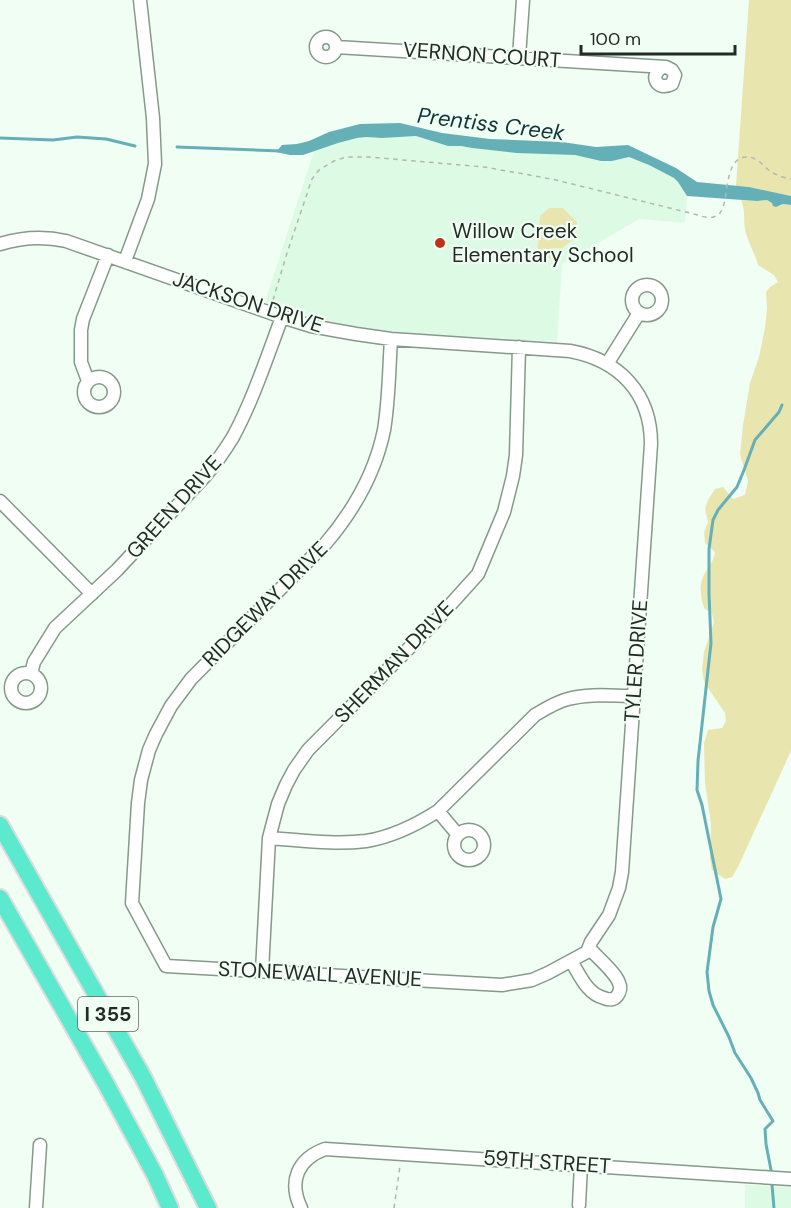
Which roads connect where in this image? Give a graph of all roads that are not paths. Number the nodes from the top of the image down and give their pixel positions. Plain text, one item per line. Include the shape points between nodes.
1 (140, 0) edge
2 (523, 0) edge
3 (336, 46) dead end
4 (519, 57) junction
5 (663, 67) dead end
6 (0, 244) edge
7 (108, 255) junction
8 (125, 261) junction
9 (639, 313) dead end
10 (276, 315) junction
11 (391, 339) junction
12 (519, 347) junction
13 (607, 364) junction
14 (88, 381) dead end
15 (0, 501) edge
16 (92, 594) junction
17 (31, 674) dead end
18 (634, 696) junction
19 (438, 811) junction
20 (0, 825) edge
21 (458, 835) dead end
22 (269, 838) junction
23 (134, 867) joint
24 (0, 898) edge
25 (589, 948) junction
26 (573, 960) junction
27 (262, 971) junction
28 (40, 1145) dead end
29 (581, 1165) junction
30 (791, 1179) edge
31 (579, 1205) dead end
32 (36, 1208) edge
33 (170, 1208) edge
34 (208, 1208) edge
35 (301, 1208) edge

1 - 8 street via 155,164 148,199
2 - 4 street
3 - 4 street, VERNON COURT
4 - 5 street, VERNON COURT
6 - 7 street, JACKSON DRIVE via 51,238
7 - 8 street, JACKSON DRIVE
7 - 14 street via 81,330 81,362
8 - 10 street, JACKSON DRIVE
9 - 13 street
10 - 11 street, JACKSON DRIVE via 334,331
10 - 16 street, GREEN DRIVE via 242,419 220,458
11 - 12 street, JACKSON DRIVE
11 - 23 street, RIDGEWAY DRIVE via 384,429 363,490 326,543 208,662 171,706 147,756 141,780
12 - 13 street, JACKSON DRIVE via 577,352
12 - 22 street, SHERMAN DRIVE via 513,476 504,512 477,574 308,750 286,785
13 - 18 street, TYLER DRIVE via 643,400 651,435
15 - 16 street
16 - 17 street, GREEN DRIVE via 55,628
18 - 19 street via 586,695 535,715
18 - 25 street, TYLER DRIVE via 620,888
19 - 21 street
19 - 22 street via 395,833 368,841
20 - 34 highway, I 355 via 143,1077
22 - 27 street, SHERMAN DRIVE
23 - 27 street, STONEWALL AVENUE via 132,903 166,966
24 - 33 highway, I 355 via 106,1084
25 - 26 street, TYLER DRIVE
25 - 26 street via 621,985 616,997 610,1000 594,994
26 - 27 street, STONEWALL AVENUE via 532,980 502,985
28 - 32 street
29 - 30 street, 59TH STREET
29 - 31 street
29 - 35 street, 59TH STREET via 325,1149 314,1153 298,1170 295,1190

